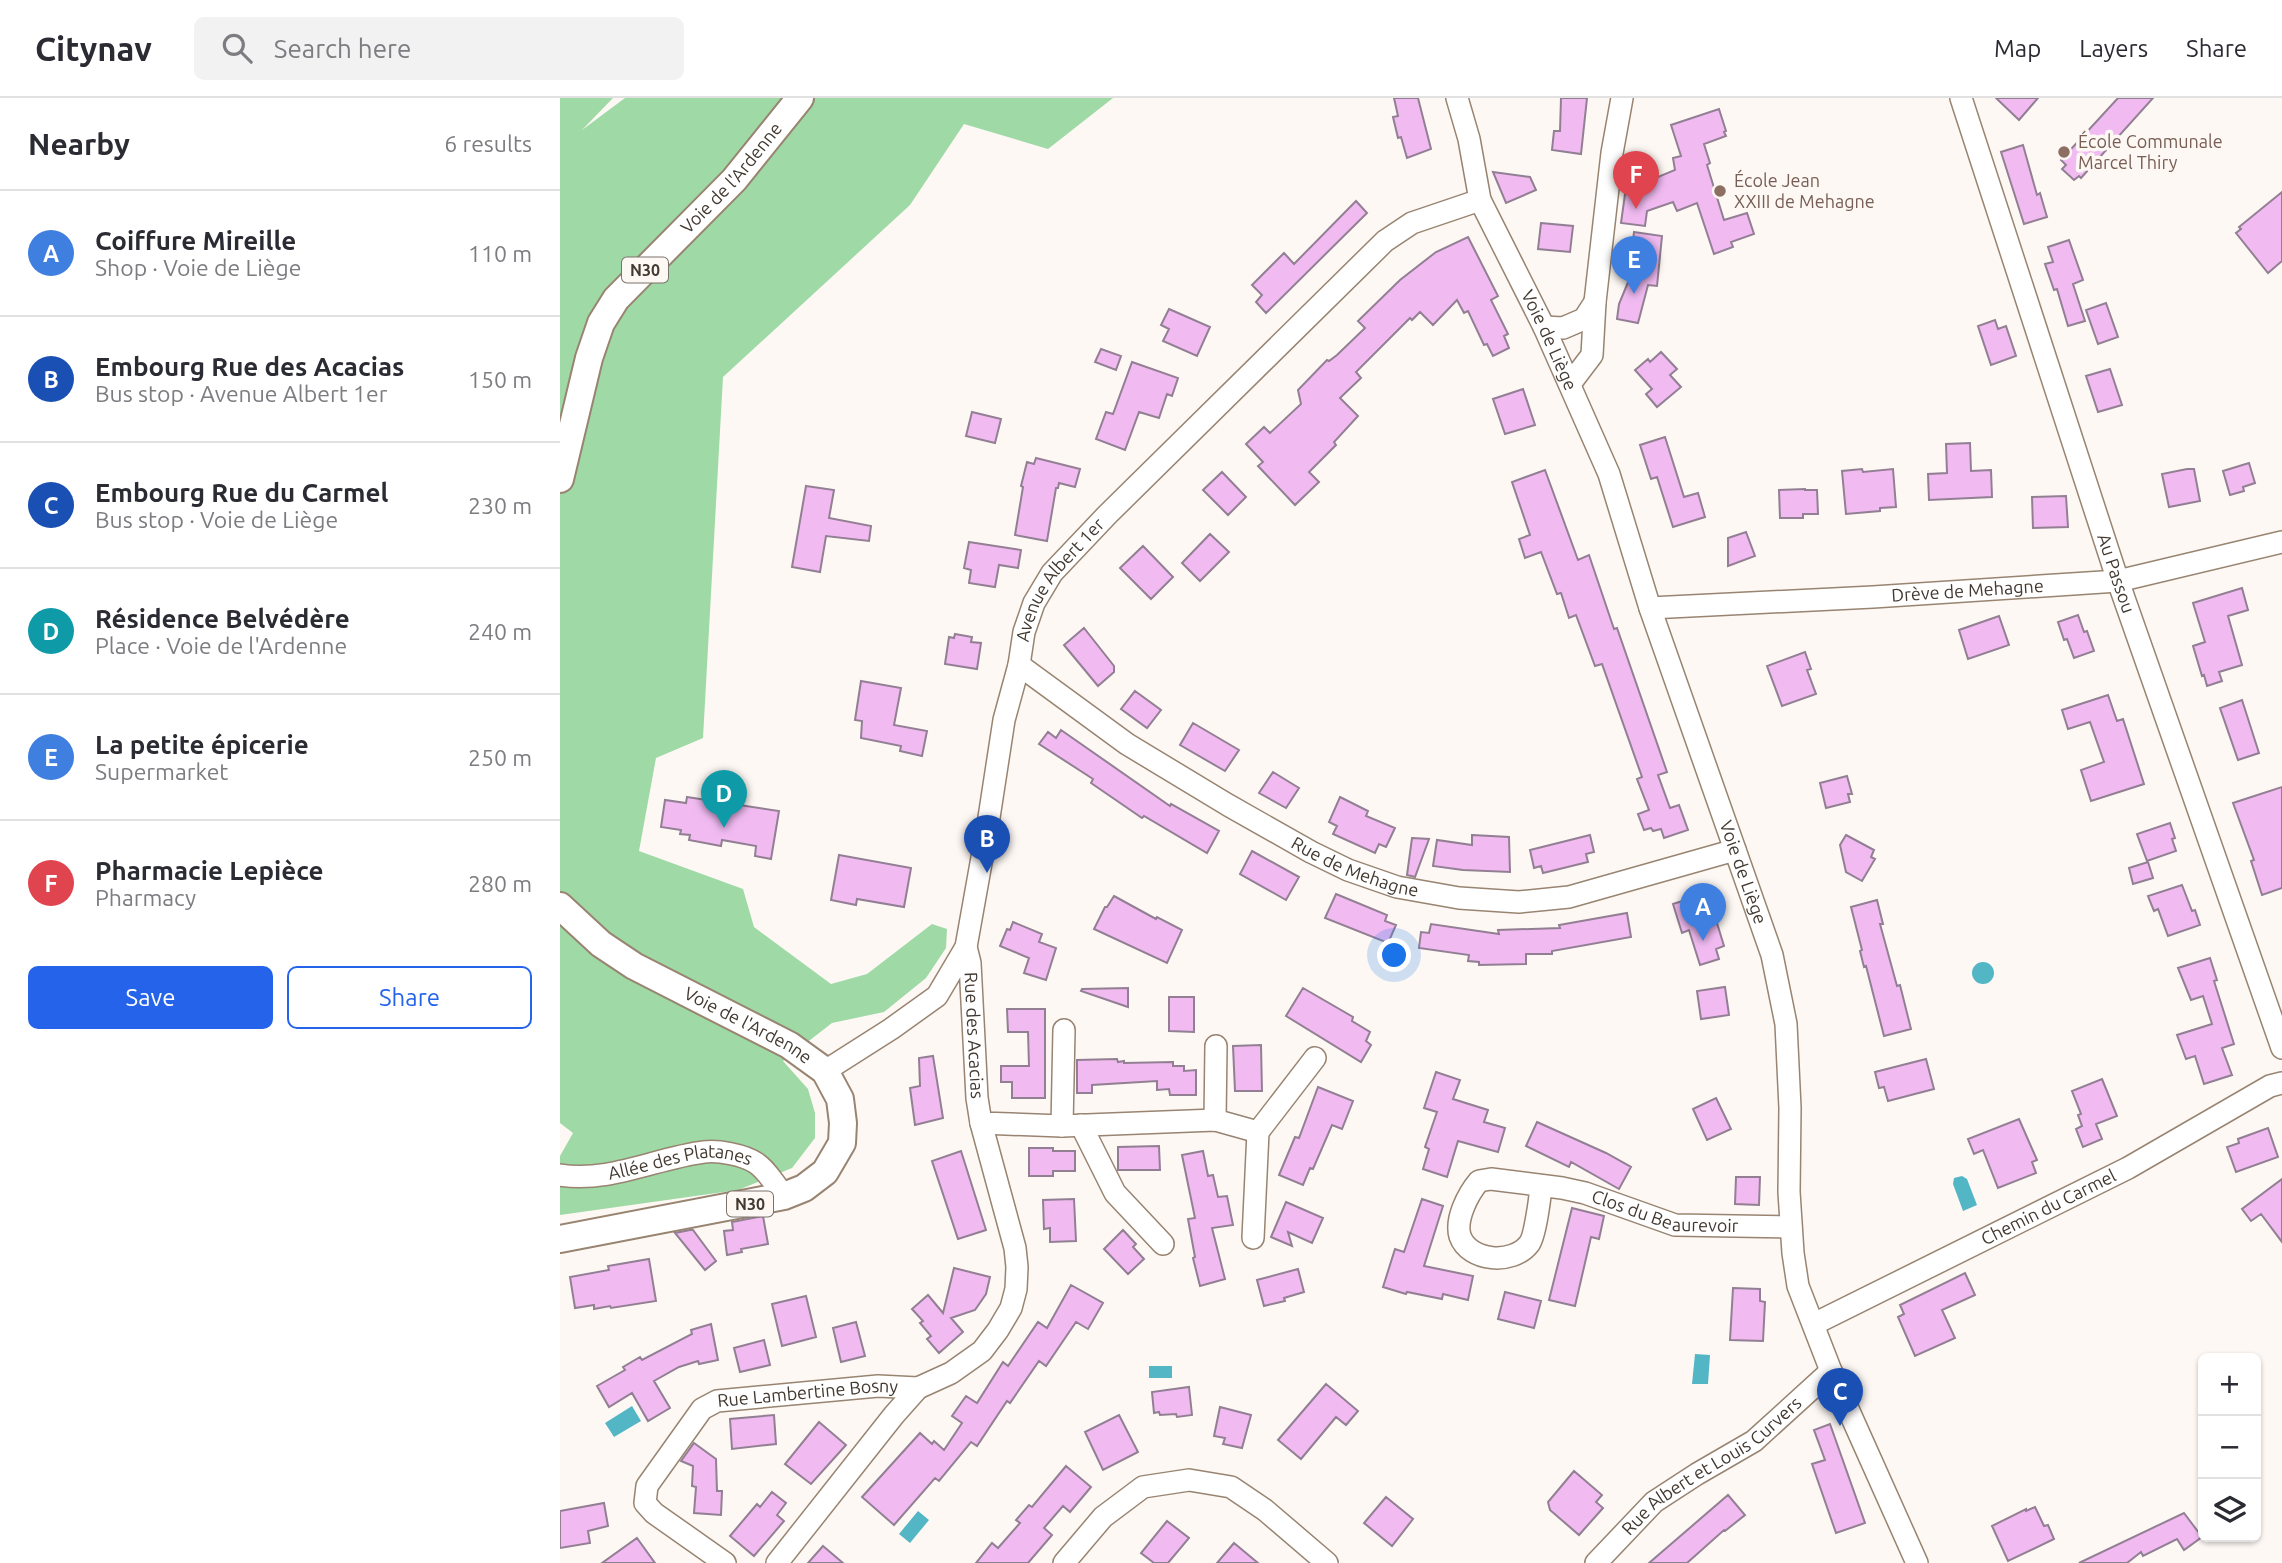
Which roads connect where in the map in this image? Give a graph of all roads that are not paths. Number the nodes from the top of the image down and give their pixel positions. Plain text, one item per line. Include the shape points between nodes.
1 (800, 98) edge
2 (1457, 98) edge
3 (1622, 98) edge
4 (1961, 98) edge
5 (1480, 200) junction
6 (1595, 302) junction
7 (1544, 327) junction
8 (1570, 384) junction
9 (560, 479) edge
10 (2282, 542) edge
11 (2118, 581) junction
12 (1650, 608) junction
13 (1019, 665) junction
14 (1735, 850) junction
15 (560, 906) edge
16 (966, 947) junction
17 (1064, 1030) dead end
18 (1216, 1046) dead end
19 (2282, 1048) edge
20 (1315, 1058) dead end
21 (825, 1071) junction
22 (2282, 1083) edge
23 (1215, 1120) junction
24 (981, 1123) junction
25 (1072, 1125) junction
26 (1258, 1132) junction
27 (560, 1175) edge
28 (1541, 1186) junction
29 (784, 1196) junction
30 (1791, 1227) junction
31 (1011, 1233) joint
32 (1253, 1238) dead end
33 (560, 1239) edge
34 (1163, 1244) dead end
35 (1814, 1324) junction
36 (1831, 1371) junction
37 (918, 1388) junction
38 (725, 1563) edge
39 (777, 1563) edge
40 (1064, 1563) edge
41 (1327, 1563) edge
42 (1596, 1563) edge
43 (1917, 1563) edge

1 - 9 main road, Voie de l'Ardenne / N30 via 734,180 616,299 601,323 589,358
2 - 5 street, Voie de Liège
3 - 6 street
4 - 11 street, Au Passou
5 - 7 street, Voie de Liège
5 - 13 street, Avenue Albert 1er via 1412,223 1385,241 1107,515 1052,573 1034,603
6 - 7 street via 1584,319 1563,328
6 - 8 street via 1592,355
7 - 8 street, Voie de Liège
8 - 12 street, Voie de Liège via 1609,474
10 - 11 street, Drève de Mehagne
11 - 12 street, Drève de Mehagne
11 - 19 street, Au Passou
12 - 14 street, Voie de Liège
13 - 14 street, Rue de Mehagne via 1127,744 1228,806 1348,870 1396,887 1507,901 1569,897
13 - 16 street, Avenue Albert 1er via 1004,720
14 - 30 street, Voie de Liège via 1772,955 1786,1024
15 - 21 main road, Voie de l'Ardenne / N30 via 601,944 634,966 789,1045
16 - 21 street, Avenue Albert 1er via 937,996
16 - 24 street, Rue des Acacias
17 - 25 street
18 - 23 street
20 - 26 street
21 - 29 main road, Voie de l'Ardenne / N30 via 840,1099 842,1143 825,1172
22 - 35 street, Chemin du Carmel via 2128,1168
23 - 25 street, Rue des Acacias
23 - 26 street, Rue des Acacias
24 - 25 street, Rue des Acacias
24 - 31 street, Rue des Acacias
25 - 34 street via 1115,1193
26 - 32 street
27 - 29 street, Allée des Platanes via 634,1169 706,1151 757,1164
28 - 28 street, Clos du Beaurevoir via 1531,1243 1520,1252 1494,1258 1465,1246 1459,1224 1470,1192 1479,1181
28 - 30 street, Clos du Beaurevoir via 1585,1193 1675,1225
29 - 33 main road, Voie de l'Ardenne / N30
30 - 35 street, Voie de Liège via 1798,1286
31 - 37 street, Rue Lambertine Bosny via 1016,1289 998,1330 982,1351 951,1373
35 - 36 street, Voie de Liège
36 - 42 street, Rue Albert et Louis Curvers via 1754,1441 1654,1502
36 - 43 street, Voie de Liège
37 - 38 street, Rue Lambertine Bosny via 878,1386 717,1401 702,1409 647,1486 645,1503
37 - 39 street, Rue Lambertine Bosny
40 - 41 street via 1103,1517 1143,1487 1189,1480 1231,1488 1265,1510

